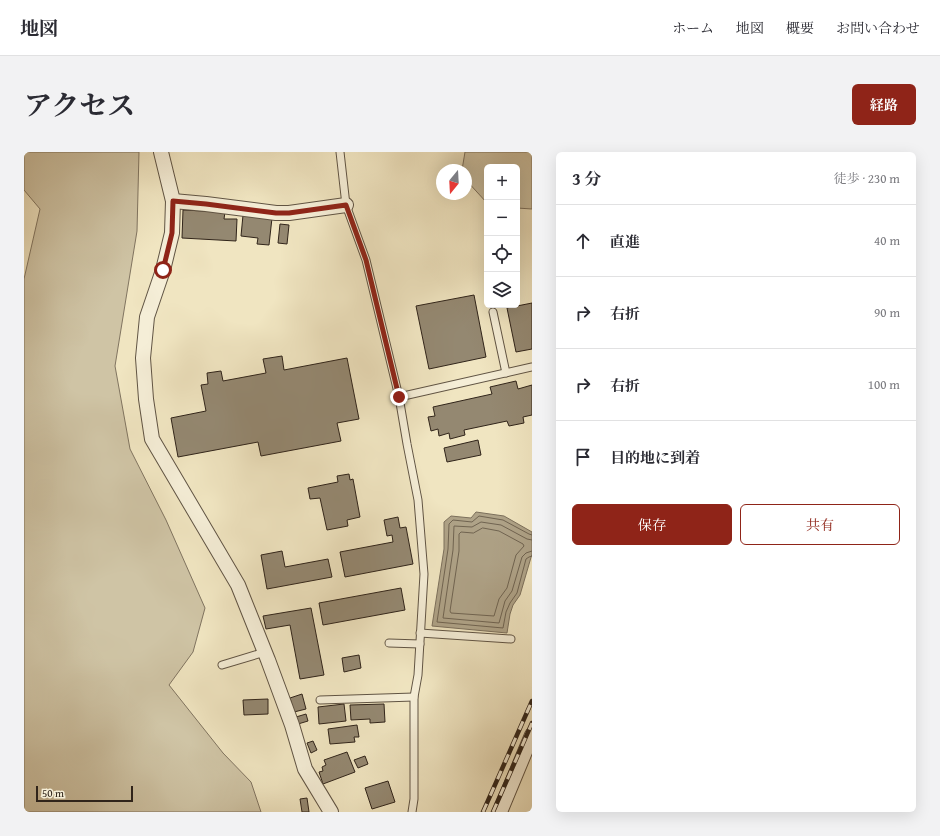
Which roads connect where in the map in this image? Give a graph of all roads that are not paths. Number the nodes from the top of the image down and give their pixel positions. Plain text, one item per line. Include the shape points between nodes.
1 (161, 152) edge
2 (340, 152) edge
3 (173, 201) junction
4 (346, 205) junction
5 (493, 312) dead end
6 (532, 367) edge
7 (506, 373) junction
8 (399, 397) junction
9 (420, 633) junction
10 (511, 639) dead end
11 (389, 643) dead end
12 (420, 644) junction
13 (265, 652) junction
14 (222, 665) dead end
15 (414, 697) junction
16 (320, 700) dead end
17 (532, 735) edge
18 (331, 812) edge
19 (412, 812) edge
20 (500, 812) edge

1 - 3 street
2 - 4 lane
3 - 4 street via 276,213
3 - 13 street via 172,233 147,317 143,358 152,439 238,585
4 - 8 lane via 366,260
5 - 7 lane
6 - 7 lane
7 - 8 lane
8 - 9 lane via 418,500 424,574
9 - 10 lane
9 - 12 lane
11 - 12 lane
12 - 15 lane
13 - 14 lane
13 - 18 street via 305,769
15 - 16 lane
15 - 19 lane
17 - 20 street

